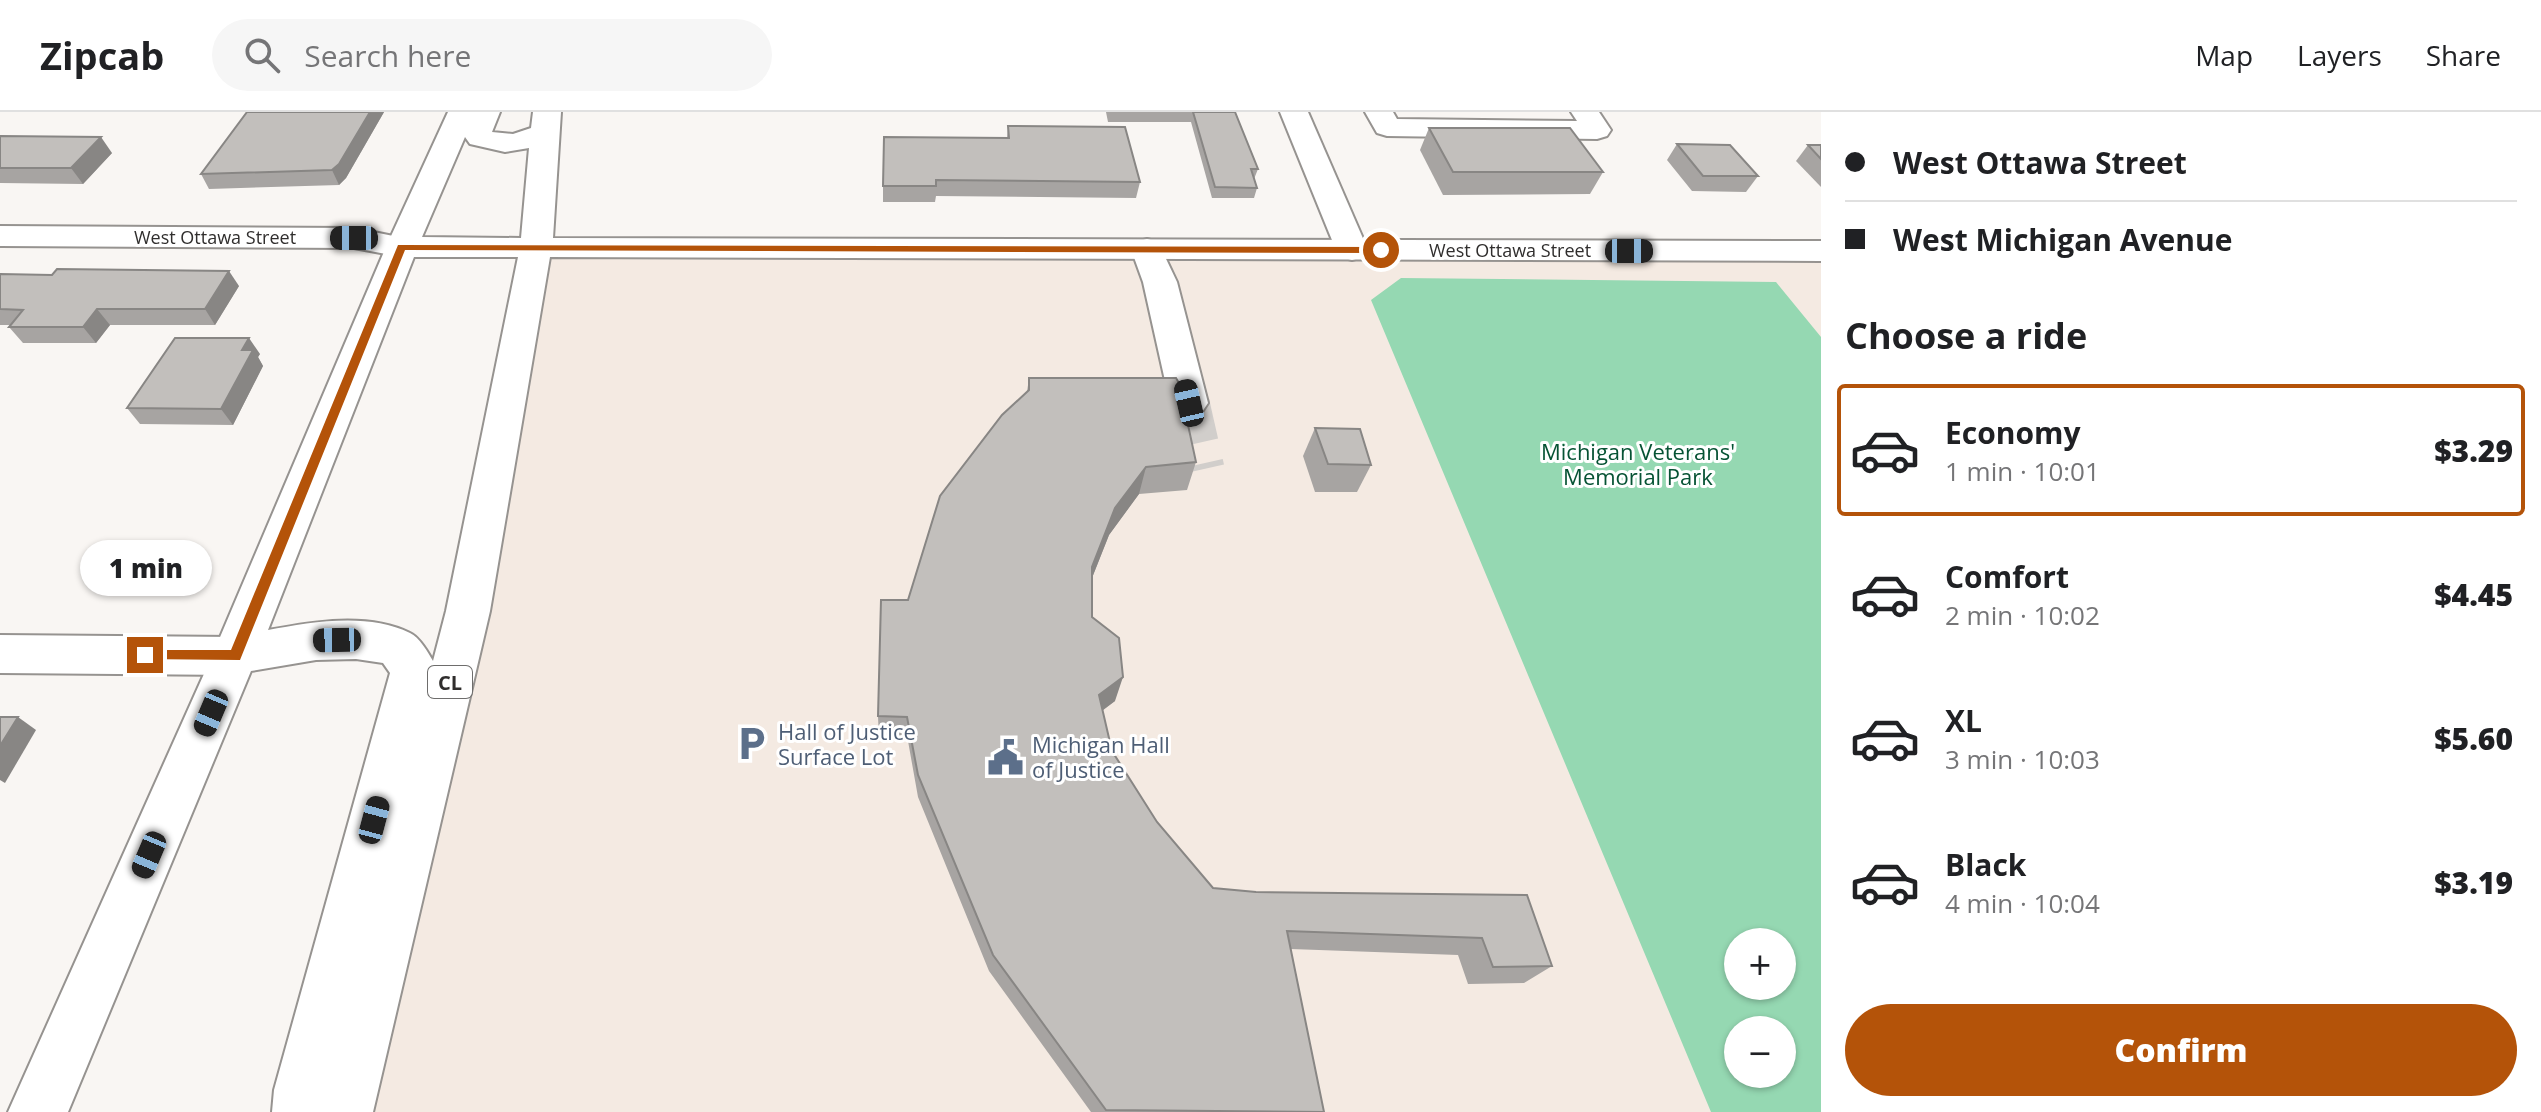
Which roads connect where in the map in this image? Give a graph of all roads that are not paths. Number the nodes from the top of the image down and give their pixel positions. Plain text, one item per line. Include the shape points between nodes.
1 (462, 112) edge
2 (486, 112) edge
3 (1294, 112) edge
4 (1379, 112) edge
5 (1585, 112) edge
6 (546, 123) edge
7 (0, 236) edge
8 (402, 247) junction
9 (536, 247) junction
10 (1147, 249) junction
11 (1352, 250) junction
12 (1821, 251) edge
13 (1189, 403) tunnel mouth
14 (0, 654) edge
15 (235, 656) junction
16 (38, 1112) edge
17 (302, 1112) edge
18 (343, 1112) edge

1 - 8 main road
2 - 6 main road via 478,132 489,142 526,142
3 - 11 main road
4 - 5 main road via 1387,127 1597,130
6 - 9 main road
7 - 8 main road, West Ottawa Street via 354,238
8 - 9 main road, West Ottawa Street
8 - 15 main road
9 - 10 main road, West Ottawa Street
9 - 18 main road, CL via 468,611
10 - 11 main road, West Ottawa Street
10 - 13 main road
11 - 12 main road, West Ottawa Street
14 - 15 main road
15 - 16 main road
15 - 17 main road via 306,640 367,639 397,647 414,670

